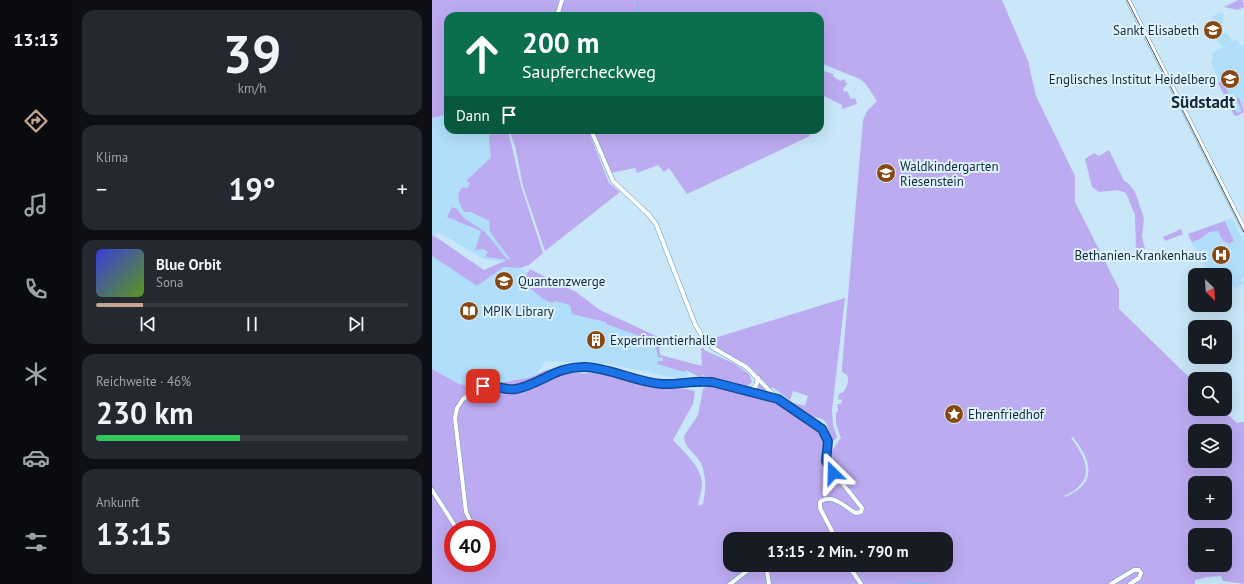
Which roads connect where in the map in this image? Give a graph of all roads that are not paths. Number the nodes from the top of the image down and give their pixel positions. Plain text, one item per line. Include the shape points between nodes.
1 (562, 0) edge
2 (1128, 0) edge
3 (558, 12) edge
4 (593, 134) edge
5 (1244, 230) edge
6 (758, 378) junction
7 (749, 391) junction
8 (778, 399) junction
9 (432, 490) edge
10 (451, 520) edge
11 (470, 520) edge
12 (832, 532) edge
13 (746, 572) edge
14 (767, 572) edge
15 (853, 572) edge
16 (730, 584) edge
17 (768, 584) edge
18 (861, 584) edge
19 (1111, 584) edge
20 (1130, 584) edge

1 - 3 street
2 - 5 main road
4 - 6 street via 613,181 656,224 700,334 711,346 741,364
6 - 7 street via 756,386
6 - 8 street
7 - 8 street
7 - 11 street via 710,382 648,383 597,368 584,367 561,370 515,389 487,386 476,389 461,402 455,420 466,512
8 - 12 street via 824,431 828,441 827,464 862,506 862,511 856,513 838,501 826,499 820,502 820,508
9 - 10 street
13 - 16 street
14 - 17 street
15 - 18 street
19 - 20 street via 1133,570 1139,570 1140,576

